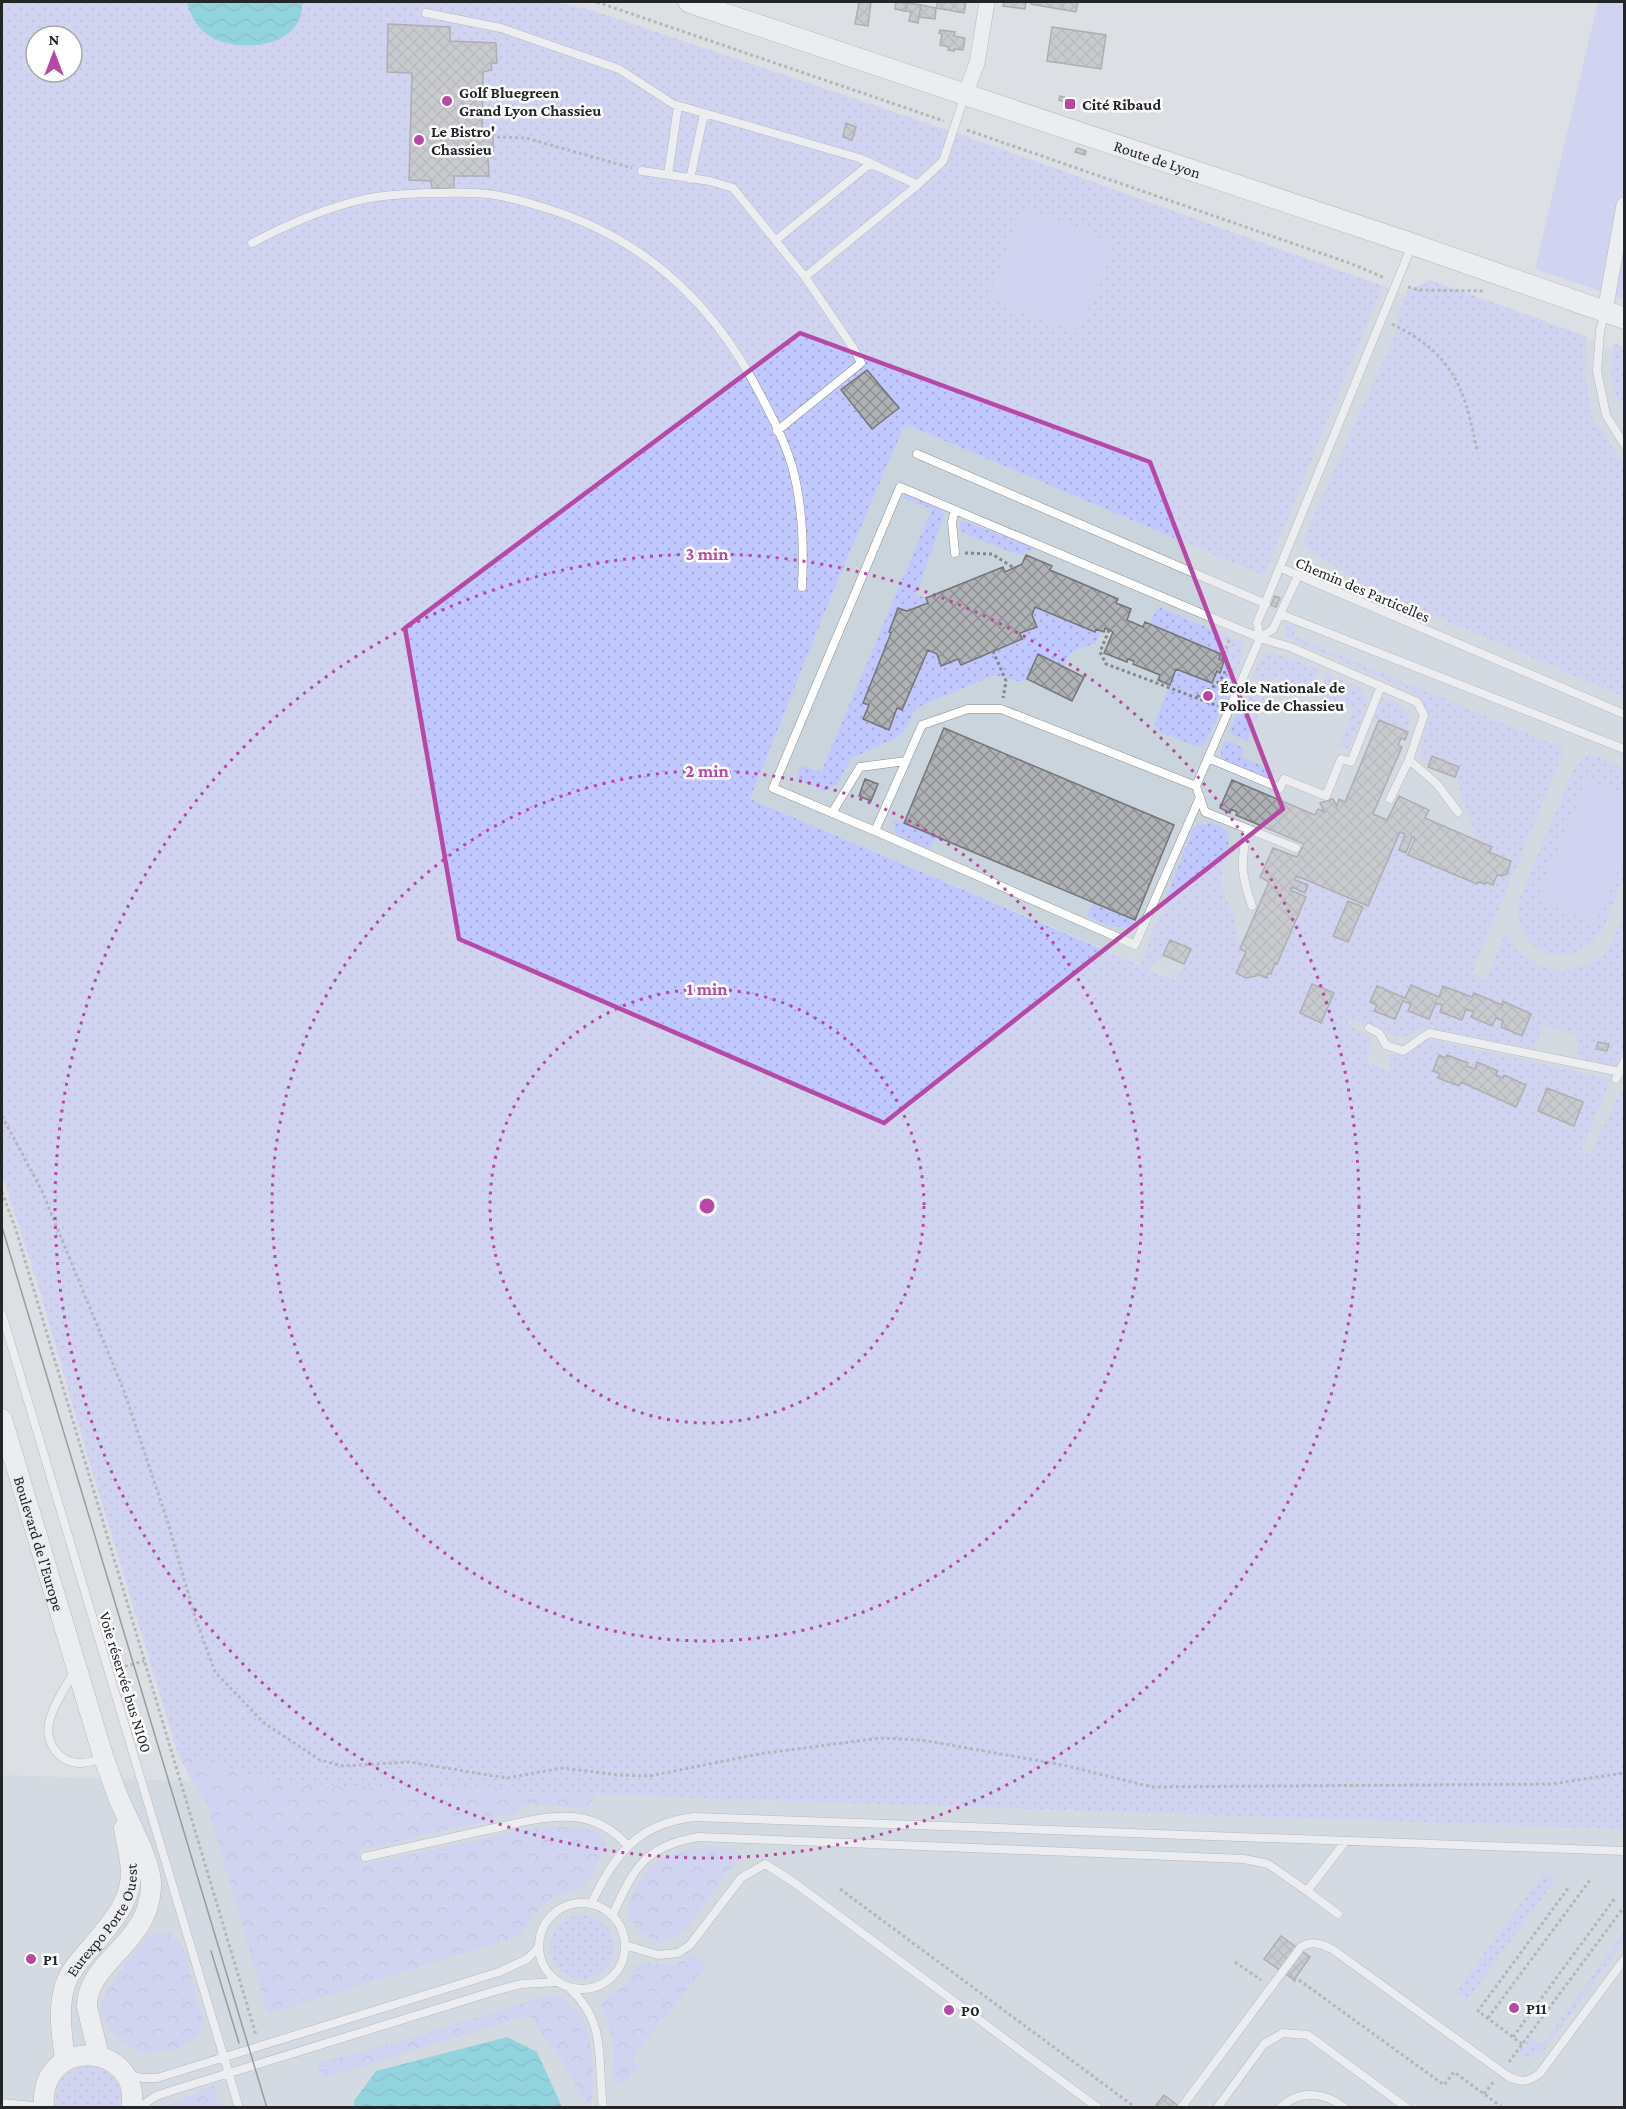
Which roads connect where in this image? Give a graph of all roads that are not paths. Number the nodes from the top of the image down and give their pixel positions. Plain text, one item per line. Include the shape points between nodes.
1 (689, 2) edge
2 (987, 2) edge
3 (426, 13) dead end
4 (965, 95) junction
5 (678, 106) junction
6 (704, 114) junction
7 (872, 163) junction
8 (642, 171) road end
9 (668, 176) junction
10 (690, 179) junction
11 (918, 184) junction
12 (1624, 205) edge
13 (776, 240) junction
14 (252, 243) dead end
15 (1412, 244) junction
16 (805, 277) junction
17 (1615, 315) edge
18 (777, 431) junction
19 (1624, 444) edge
20 (917, 454) dead end
21 (955, 510) junction
22 (955, 553) road end
23 (1281, 568) junction
24 (1299, 576) junction
25 (802, 587) dead end
26 (1266, 604) junction
27 (1280, 614) junction
28 (1260, 638) junction
29 (1381, 686) junction
30 (1624, 714) edge
31 (1624, 749) edge
32 (1208, 758) junction
33 (1409, 760) junction
34 (906, 761) junction
35 (1196, 786) junction
36 (1200, 797) junction
37 (1390, 798) dead end
38 (1458, 812) dead end
39 (832, 813) junction
40 (1248, 829) junction
41 (875, 831) junction
42 (1296, 848) dead end
43 (1252, 906) dead end
44 (1369, 1028) dead end
45 (1624, 1062) edge
46 (2, 1314) edge
47 (2, 1419) edge
48 (76, 1668) junction
49 (104, 1759) junction
50 (121, 1804) junction
51 (1345, 1842) junction
52 (628, 1846) junction
53 (1624, 1851) edge
54 (365, 1857) dead end
55 (1307, 1891) junction
56 (591, 1904) junction
57 (1338, 1914) dead end
58 (612, 1916) junction
59 (625, 1945) junction
60 (539, 1947) junction
61 (1624, 1960) edge
62 (557, 1982) junction
63 (568, 1987) junction
64 (99, 2056) junction
65 (224, 2057) junction
66 (65, 2060) junction
67 (124, 2072) junction
68 (229, 2073) junction
69 (2, 2103) edge
70 (44, 2107) edge
71 (131, 2108) edge
72 (138, 2108) edge
73 (239, 2108) edge
74 (603, 2108) edge
75 (1098, 2108) edge
76 (1181, 2108) edge
77 (1218, 2108) edge
78 (1280, 2108) edge
79 (1345, 2108) edge
80 (1407, 2108) edge

1 - 4 main road, Route de Lyon
2 - 4 street via 977,63
3 - 5 lane via 501,28 619,69
4 - 11 lane via 943,161
4 - 15 main road, Route de Lyon
5 - 6 lane
5 - 9 lane
6 - 7 lane
6 - 10 lane
7 - 11 lane
7 - 13 lane
8 - 9 lane
9 - 10 lane
10 - 13 lane via 733,188
11 - 16 lane
12 - 17 street
13 - 16 lane
14 - 18 lane via 315,213 397,194 489,194 578,218 652,260 690,293 729,341
15 - 17 main road, Route de Lyon
15 - 23 lane, Chemin des Particelles
16 - 18 lane via 861,363
17 - 19 lane via 1600,331 1597,370 1606,415
18 - 25 lane via 792,465 798,494
20 - 26 lane
21 - 22 lane
21 - 28 lane
21 - 39 lane via 900,487 773,788
23 - 24 lane, Chemin des Particelles
23 - 26 lane
24 - 27 lane
24 - 30 lane, Chemin des Particelles
26 - 28 lane via 1257,623
27 - 28 lane via 1273,629
27 - 31 lane
28 - 29 lane
28 - 32 lane
29 - 32 lane via 1351,762 1341,759 1326,795 1284,779 1280,788
29 - 33 lane via 1416,702 1424,715
32 - 35 lane
33 - 37 lane
33 - 38 lane via 1437,784
34 - 35 lane via 922,725 968,709 1001,709
34 - 39 lane via 860,766
34 - 41 lane
35 - 36 lane
36 - 40 lane via 1205,812
36 - 41 lane via 1136,945
39 - 41 lane
40 - 42 lane
40 - 43 lane via 1242,851 1242,879
44 - 45 lane via 1379,1033 1386,1045 1403,1051 1429,1033 1618,1076
46 - 65 lane, Voie réservée bus N100
47 - 48 street, Boulevard de l'Europe
48 - 49 street, Boulevard de l'Europe
48 - 49 lane via 49,1723 52,1747 69,1761
49 - 50 street, Boulevard de l'Europe
50 - 64 street, Eurexpo Porte Ouest via 151,1881 148,1905 138,1927 101,1971 87,1999
50 - 66 street, Eurexpo Porte Ouest via 131,1874 127,1898 68,1979 61,2024
51 - 52 lane via 694,1817 656,1827
51 - 53 lane
51 - 55 lane
52 - 54 lane via 602,1824 558,1817
52 - 56 lane via 617,1856
55 - 57 lane
55 - 58 lane via 1268,1864 1244,1859 699,1837 679,1840 651,1854 632,1875
56 - 58 lane
56 - 60 lane via 578,1903 554,1913 540,1934
58 - 59 lane
59 - 63 lane via 620,1965 607,1981 595,1987
59 - 75 lane via 658,1955 678,1953 690,1945 741,1878 765,1864
60 - 62 lane via 544,1966
60 - 65 lane via 527,1959 499,1972
61 - 76 lane via 1540,2073 1518,2082 1332,1949 1312,1943 1301,1947
62 - 63 lane
62 - 68 lane via 521,1984 495,1991
63 - 74 lane via 582,2000 597,2032
64 - 66 street
64 - 67 street
65 - 67 lane via 157,2078
65 - 68 lane, Voie réservée bus N100
66 - 70 street via 47,2080
67 - 71 street via 133,2101
68 - 72 lane via 156,2096
68 - 73 lane, Voie réservée bus N100
69 - 70 lane
77 - 80 lane via 1264,2044 1283,2033 1308,2035
78 - 79 lane via 1306,2094 1329,2098

